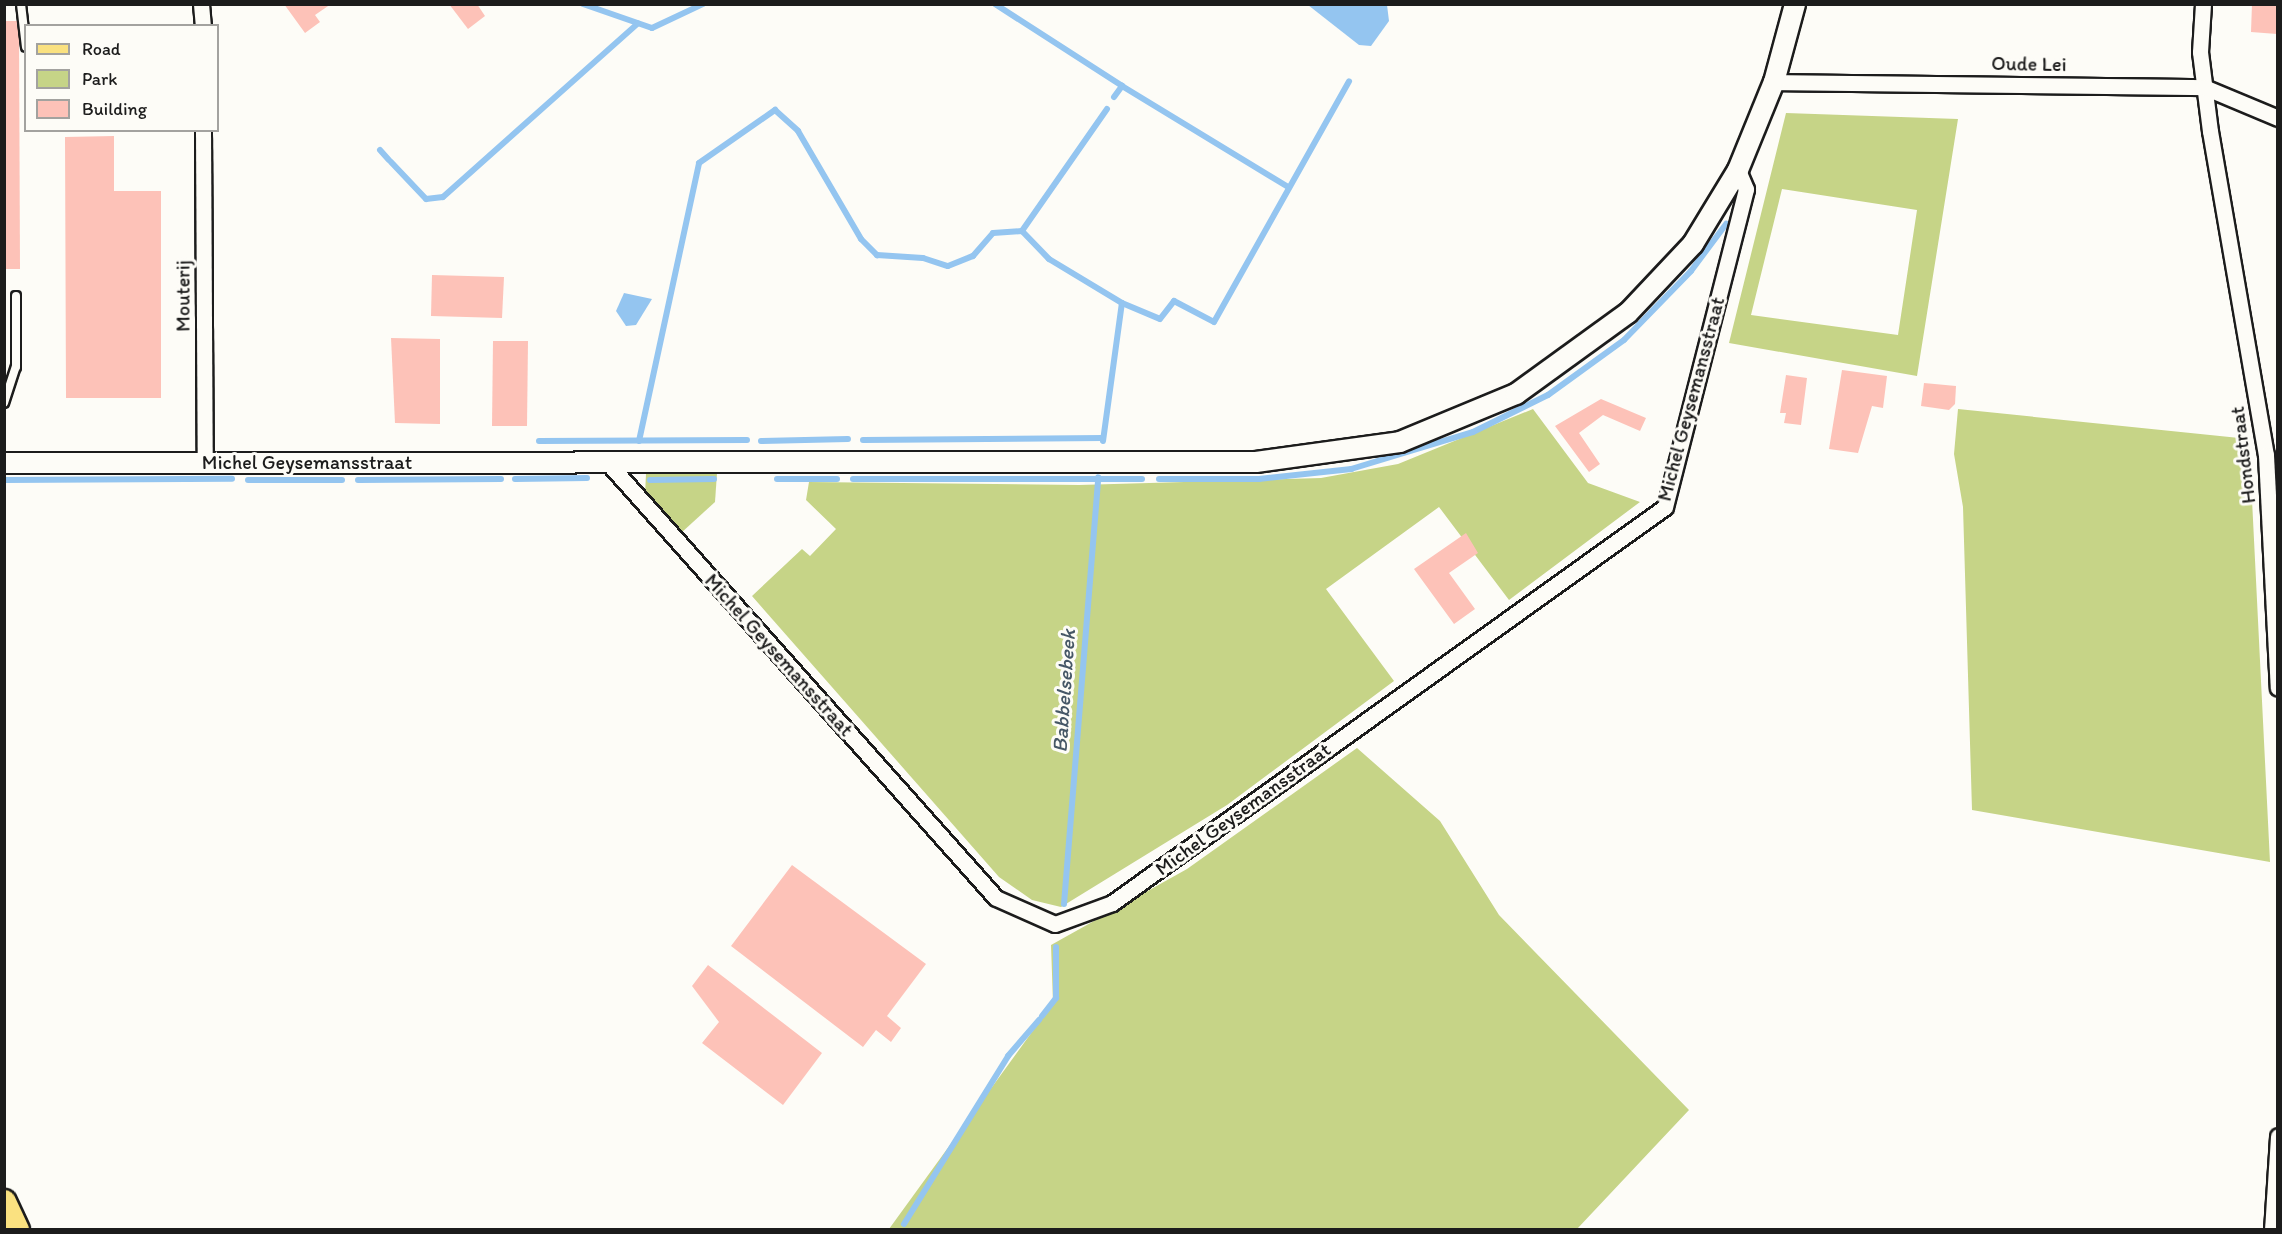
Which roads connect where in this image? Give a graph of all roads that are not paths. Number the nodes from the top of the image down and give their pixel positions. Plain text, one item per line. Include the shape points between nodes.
1 (21, 4) edge
2 (201, 4) edge
3 (1795, 4) edge
4 (2203, 4) edge
5 (203, 24) edge
6 (24, 30) edge
7 (1774, 82) junction
8 (2204, 87) junction
9 (2277, 118) edge
10 (203, 132) edge
11 (1738, 170) junction
12 (16, 296) dead end
13 (4, 403) edge
14 (205, 460) junction
15 (4, 463) edge
16 (609, 464) junction
17 (2277, 688) edge
18 (2277, 1137) edge
19 (4, 1202) edge
20 (17, 1230) edge
21 (2272, 1230) edge

1 - 6 lane
2 - 5 street
3 - 7 street, Michel Geysemansstraat
4 - 8 street, Hondstraat
7 - 8 street, Oude Lei
7 - 11 street, Michel Geysemansstraat
8 - 9 street, Oude Lei
8 - 17 street, Hondstraat via 2266,455
10 - 14 street, Mouterij
11 - 16 street, Michel Geysemansstraat via 1693,244 1599,337 1516,394 1400,442 1256,462
11 - 16 street, Michel Geysemansstraat via 1746,189 1665,507 1112,903 1055,924 996,898
12 - 13 lane via 16,367
14 - 15 street, Michel Geysemansstraat
14 - 16 street, Michel Geysemansstraat
18 - 21 street
19 - 20 main road

